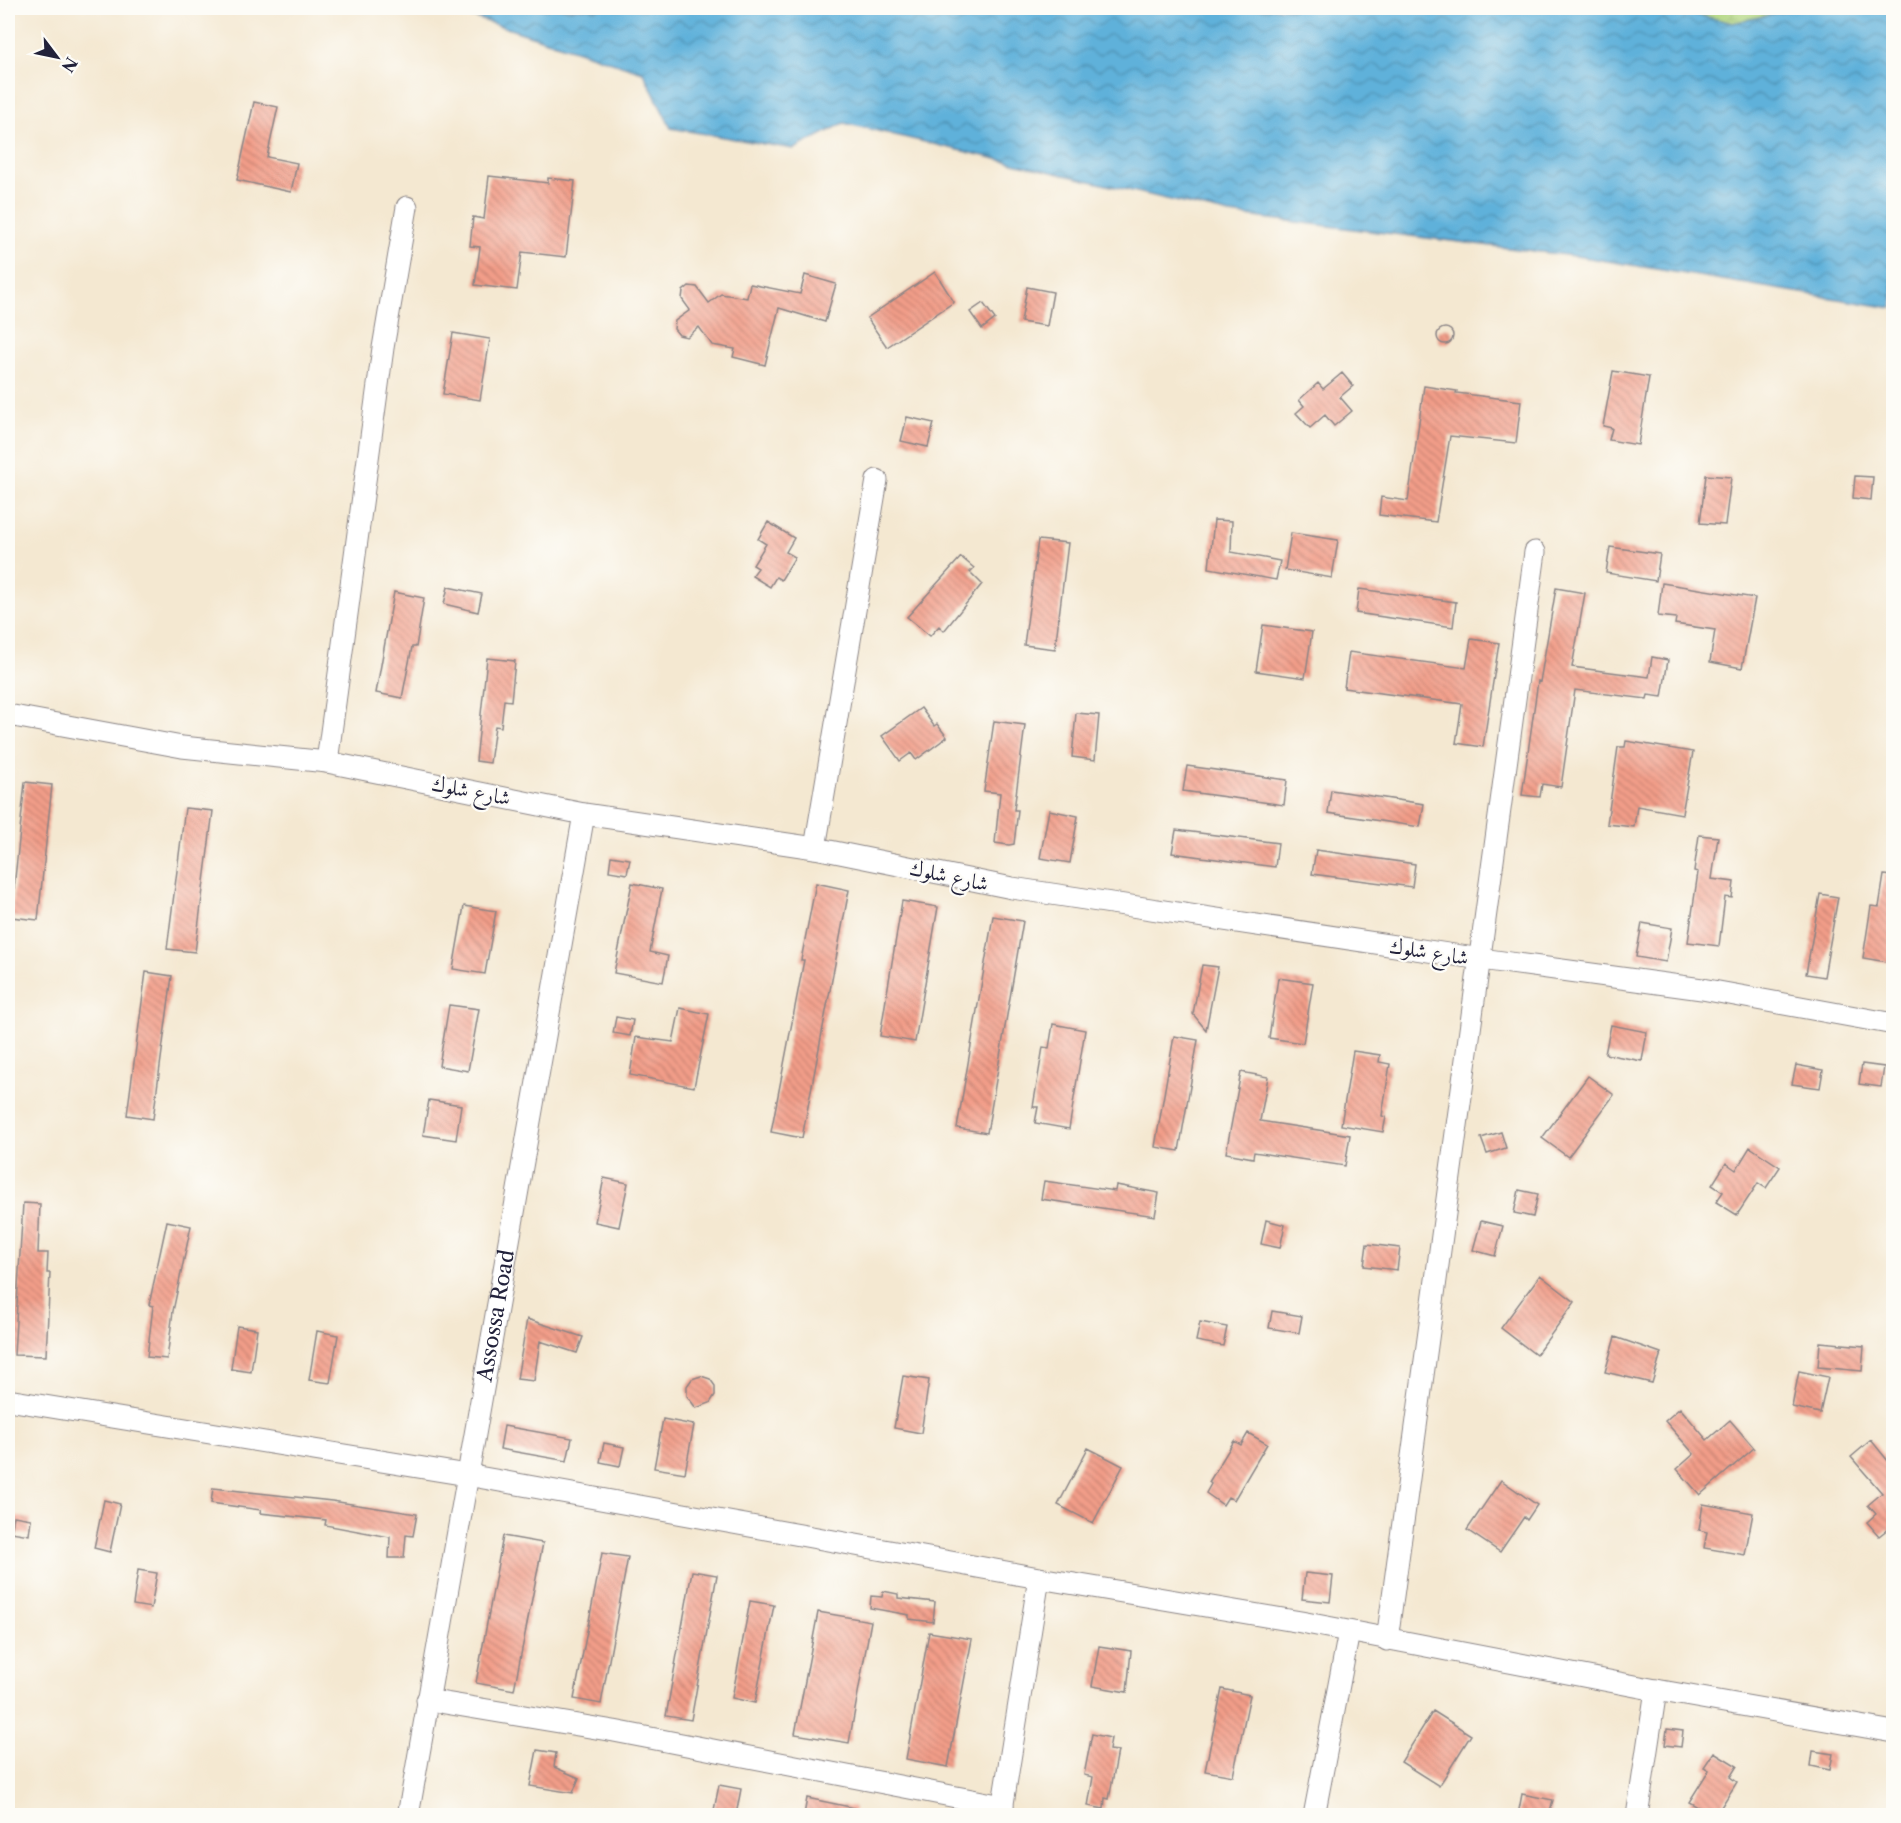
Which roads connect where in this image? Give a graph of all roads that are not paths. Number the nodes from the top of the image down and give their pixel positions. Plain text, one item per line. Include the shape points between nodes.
1 (407, 207) dead end
2 (877, 480) dead end
3 (1535, 552) dead end
4 (8, 715) edge
5 (327, 762) junction
6 (584, 813) junction
7 (815, 848) junction
8 (1481, 959) junction
9 (1893, 1024) edge
10 (8, 1400) edge
11 (467, 1475) junction
12 (1039, 1578) junction
13 (1349, 1632) junction
14 (1387, 1640) junction
15 (1656, 1690) junction
16 (427, 1700) junction
17 (1893, 1732) edge
18 (1002, 1811) edge
19 (408, 1815) edge
20 (1314, 1815) edge
21 (1637, 1815) edge

1 - 5 street
2 - 7 street
3 - 8 street
4 - 5 street, شارع شلوك via 182,747
5 - 6 street, شارع شلوك
6 - 7 street, شارع شلوك
6 - 11 street, Assossa Road
7 - 8 street, شارع شلوك via 1012,888
8 - 9 street, شارع شلوك via 1702,989
8 - 14 street
10 - 11 street
11 - 12 street
11 - 16 street, Assossa Road
12 - 13 street
12 - 18 street
13 - 14 street
13 - 20 street
14 - 15 street
15 - 17 street
15 - 21 street
16 - 18 street via 614,1731
16 - 19 street, Assossa Road

